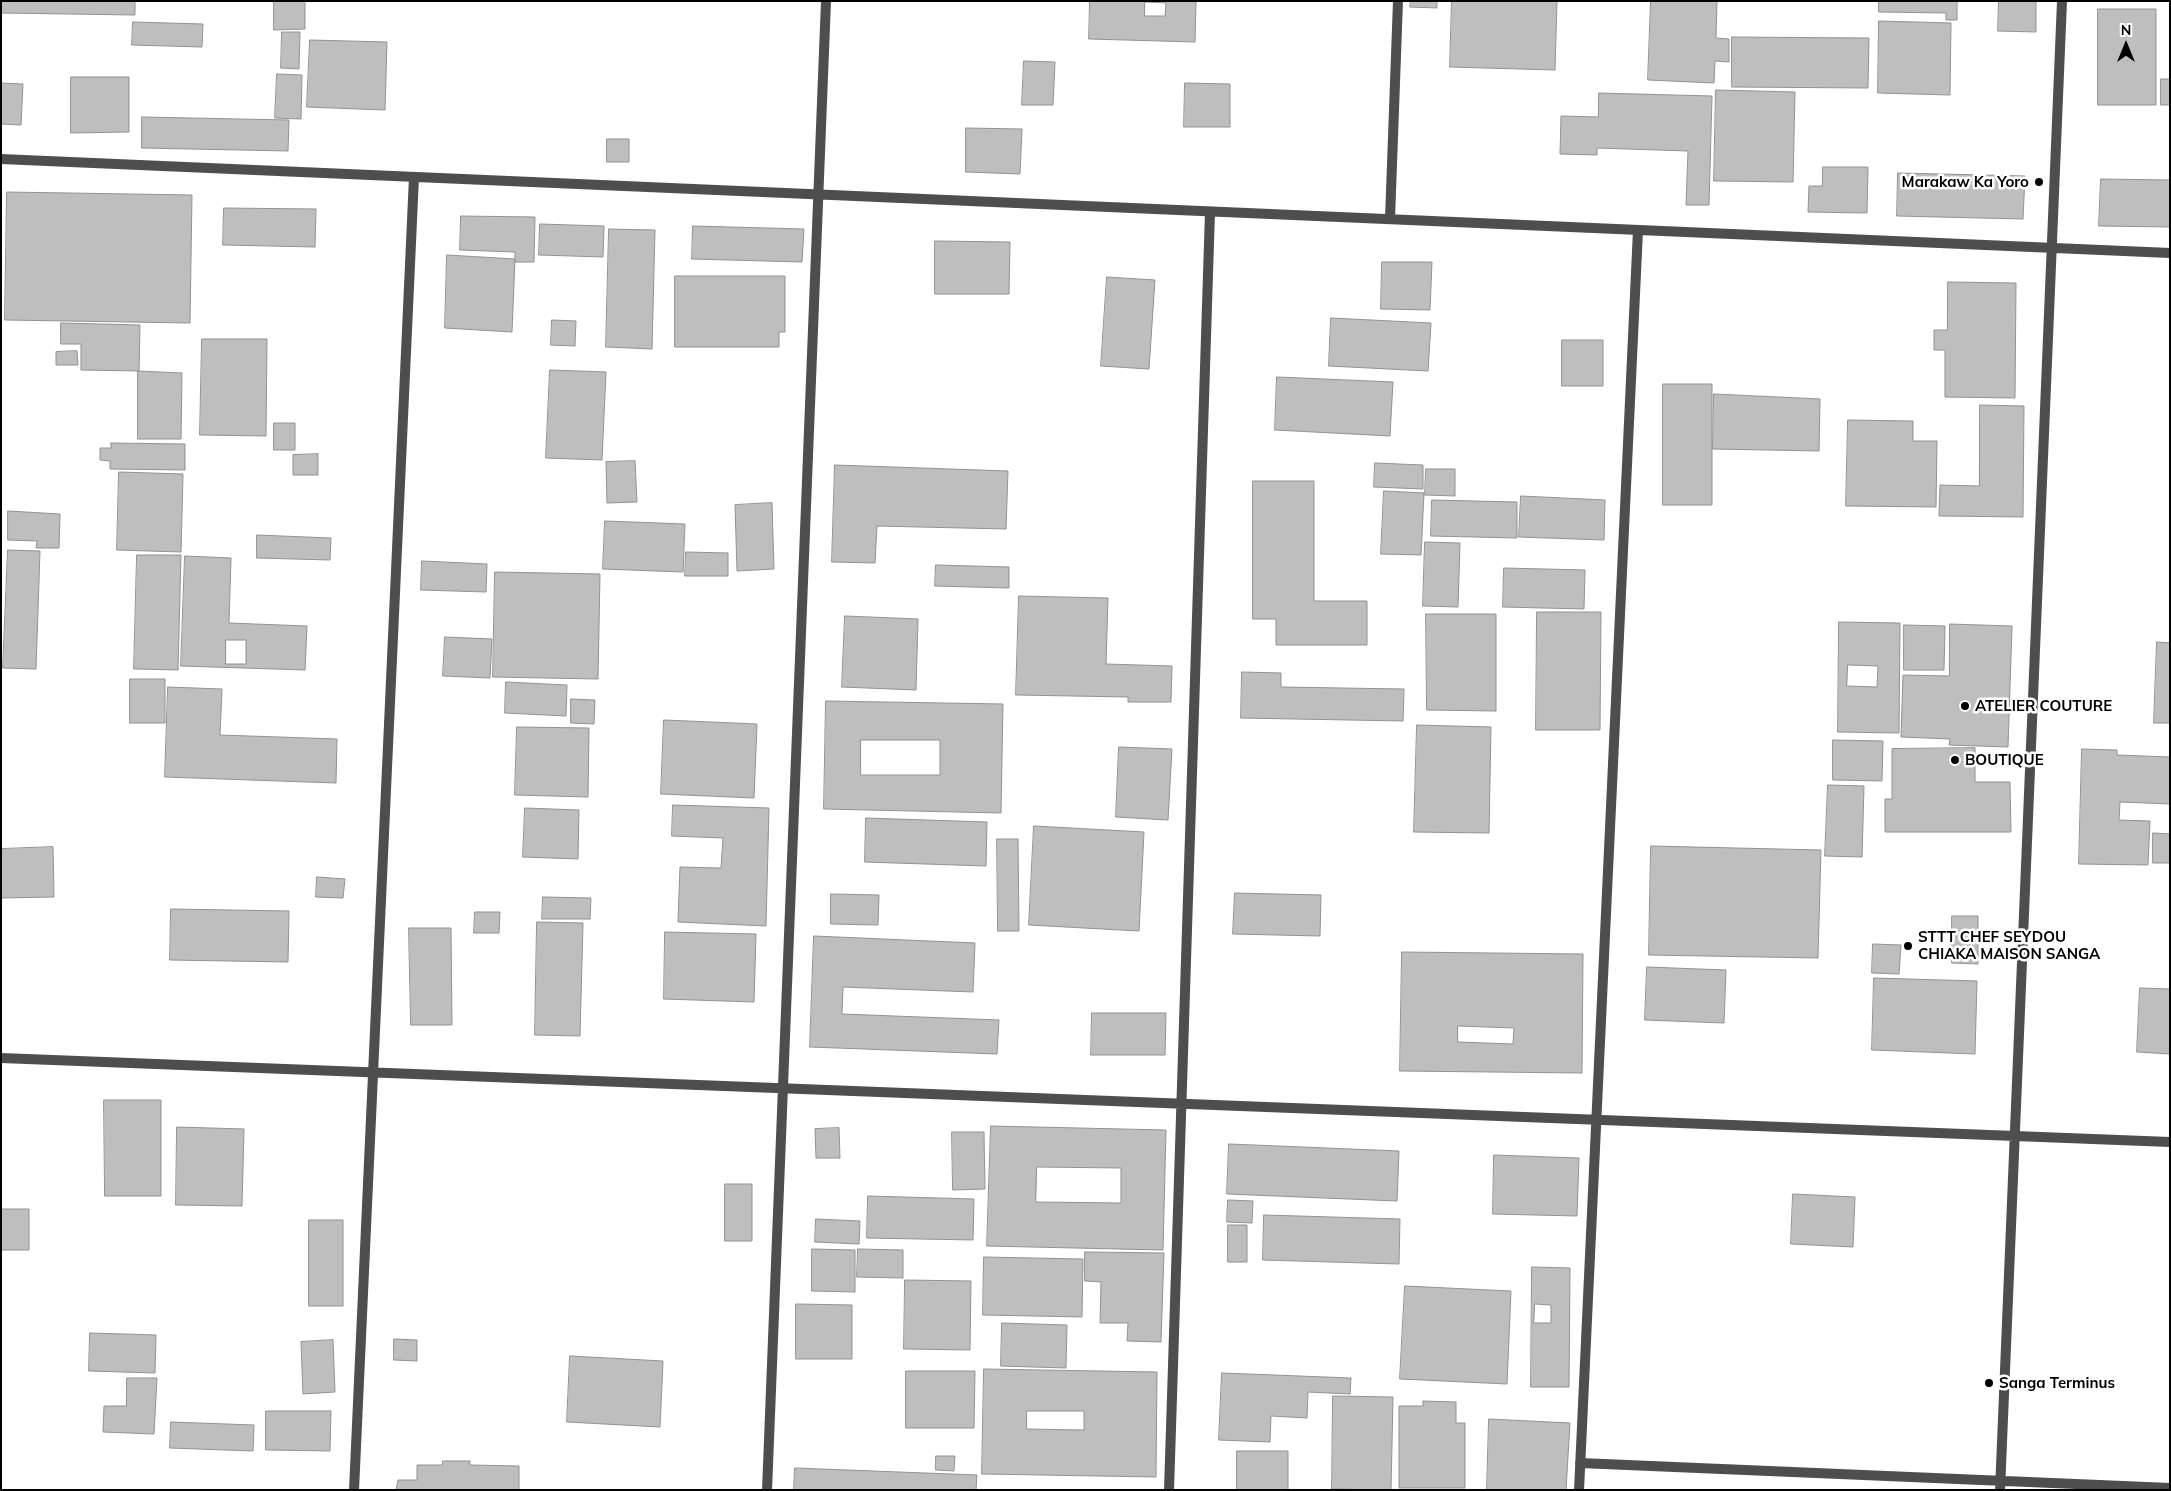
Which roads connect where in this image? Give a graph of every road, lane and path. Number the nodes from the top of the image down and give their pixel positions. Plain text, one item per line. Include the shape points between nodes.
1 (826, 1) edge
2 (1398, 1) edge
3 (2062, 1) edge
4 (1, 159) edge
5 (414, 177) junction
6 (818, 195) junction
7 (1210, 212) junction
8 (1390, 219) junction
9 (1638, 230) junction
10 (2052, 248) junction
11 (2170, 253) edge
12 (1, 1058) edge
13 (373, 1073) junction
14 (783, 1089) junction
15 (1181, 1104) junction
16 (1596, 1120) junction
17 (2014, 1136) junction
18 (2170, 1142) edge
19 (1580, 1463) junction
20 (2000, 1485) edge
21 (2170, 1488) edge
22 (354, 1490) edge
23 (768, 1490) edge
24 (1169, 1490) edge
25 (1578, 1490) edge

1 - 6 street
2 - 8 street
3 - 10 street
4 - 5 street
5 - 6 street
5 - 13 street
6 - 7 street
6 - 14 street
7 - 8 street
7 - 15 street
8 - 9 street
9 - 10 street
9 - 16 street
10 - 11 street
10 - 17 street
12 - 13 street
13 - 14 street
13 - 22 street
14 - 15 street
14 - 23 street
15 - 16 street
15 - 24 street
16 - 17 street
16 - 19 street
17 - 18 street
17 - 20 street
19 - 20 street
19 - 25 street
20 - 21 street

